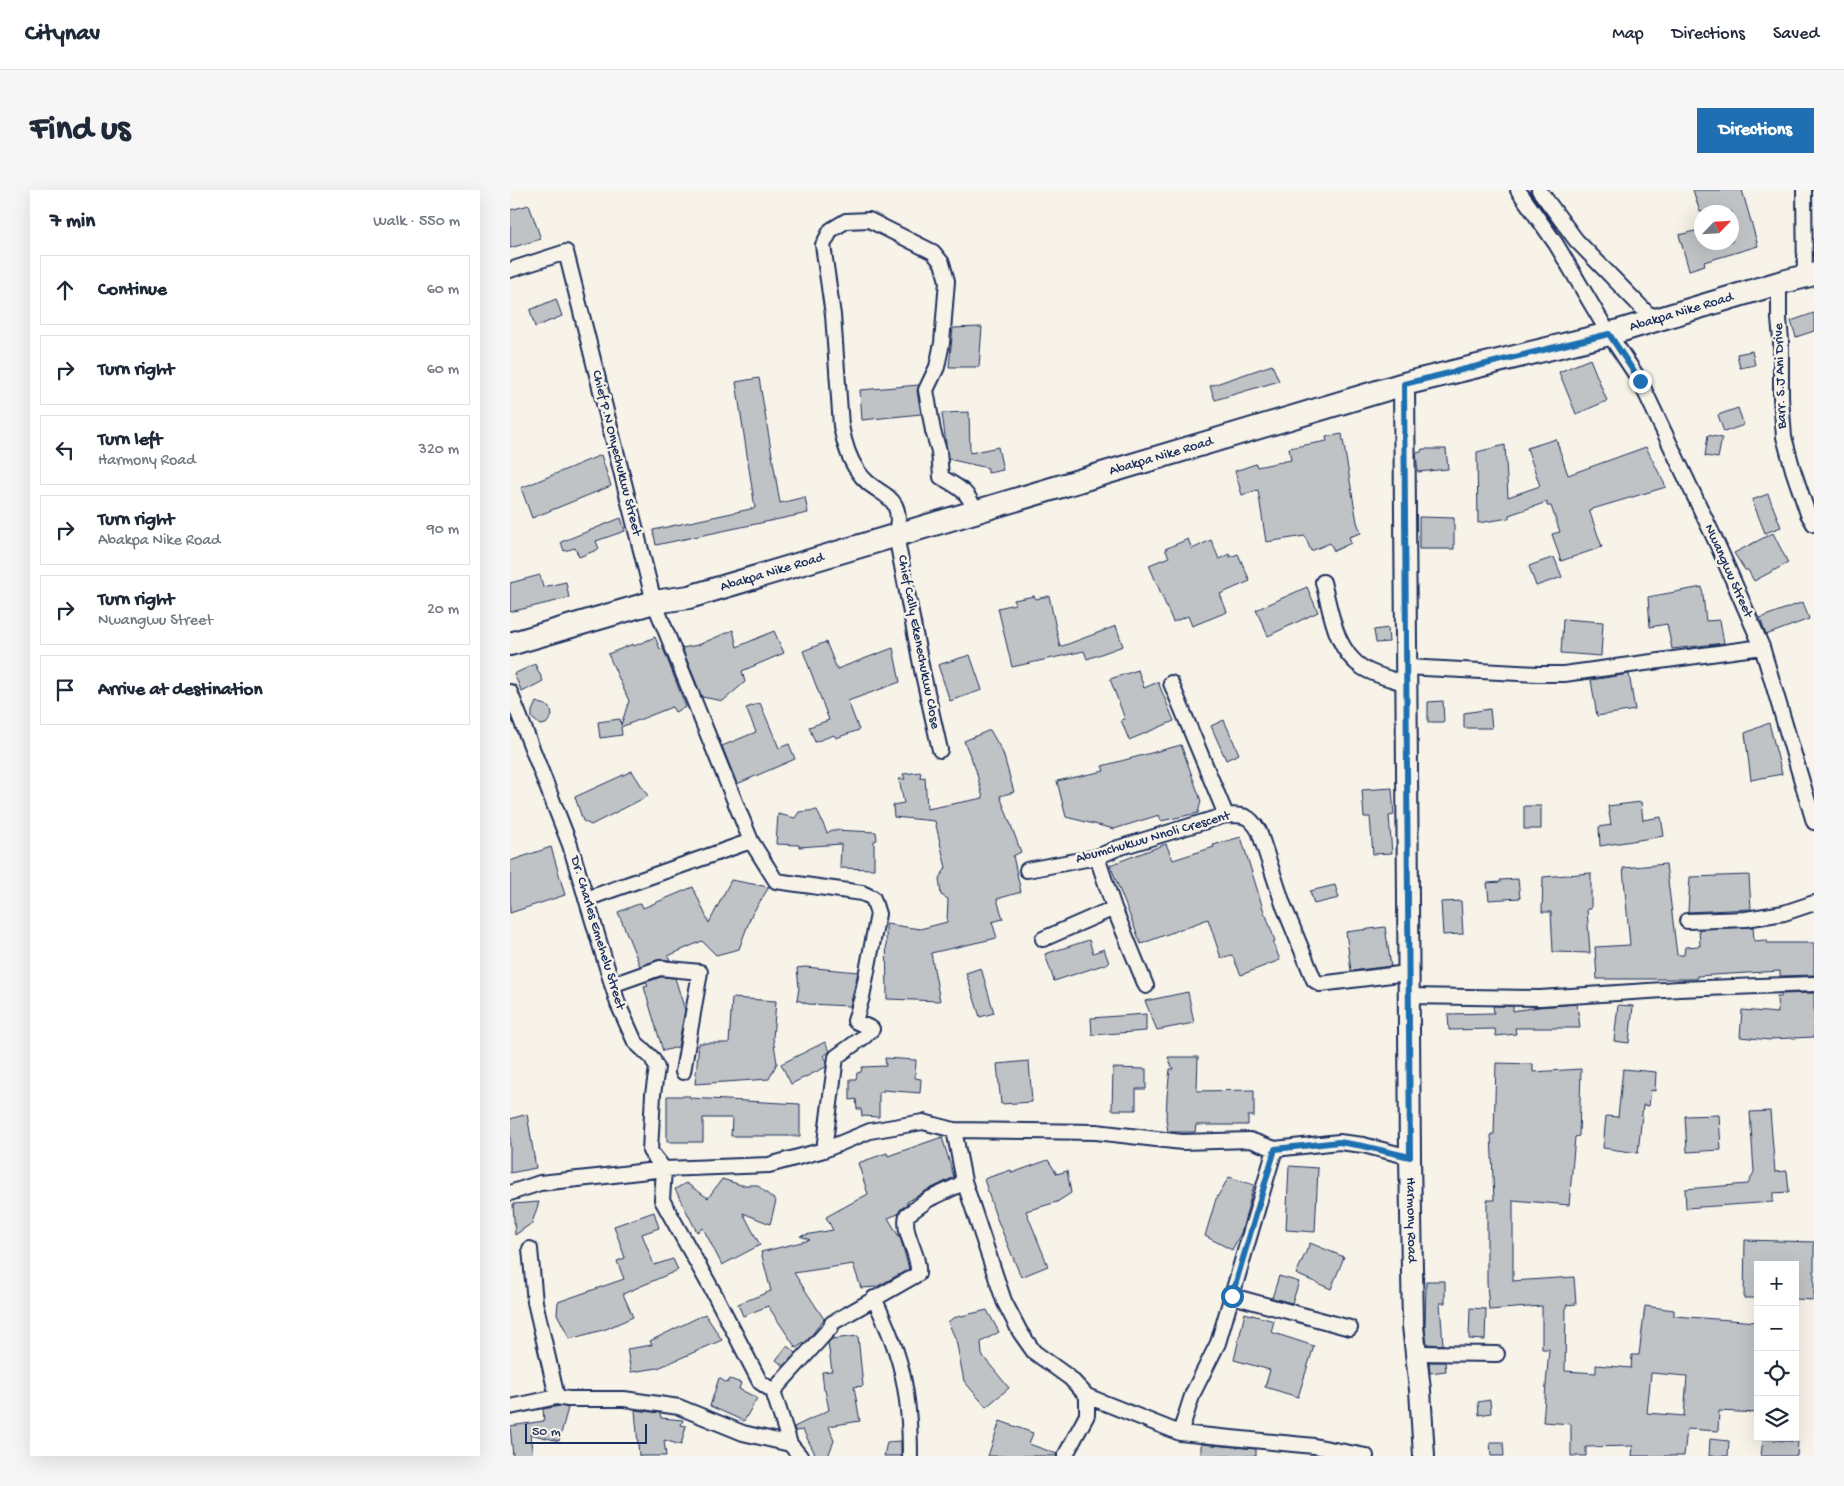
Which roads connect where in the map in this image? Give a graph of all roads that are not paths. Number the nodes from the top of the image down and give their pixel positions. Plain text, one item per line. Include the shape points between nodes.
1 (1518, 190) edge
2 (1539, 190) edge
3 (1804, 190) edge
4 (510, 270) edge
5 (1808, 275) edge
6 (1779, 283) junction
7 (1609, 334) junction
8 (1404, 384) junction
9 (975, 512) junction
10 (1814, 524) edge
11 (896, 535) junction
12 (1322, 582) dead end
13 (654, 602) junction
14 (510, 644) edge
15 (1762, 647) junction
16 (1406, 676) junction
17 (1171, 683) dead end
18 (510, 692) edge
19 (940, 750) dead end
20 (1226, 815) junction
21 (1814, 822) edge
22 (751, 841) junction
23 (1096, 857) junction
24 (1026, 870) dead end
25 (586, 899) junction
26 (1814, 903) edge
27 (1114, 908) junction
28 (1687, 921) dead end
29 (1043, 939) dead end
30 (1408, 973) junction
31 (1814, 984) edge
32 (612, 985) junction
33 (1146, 986) dead end
34 (1407, 996) junction
35 (684, 1072) dead end
36 (954, 1130) junction
37 (1275, 1149) junction
38 (824, 1150) junction
39 (1410, 1157) junction
40 (664, 1169) junction
41 (964, 1181) junction
42 (510, 1193) edge
43 (530, 1248) dead end
44 (1232, 1296) junction
45 (874, 1298) junction
46 (1350, 1328) dead end
47 (1417, 1353) junction
48 (1496, 1354) dead end
49 (773, 1391) junction
50 (1088, 1396) junction
51 (557, 1397) junction
52 (510, 1407) edge
53 (1180, 1433) junction
54 (790, 1444) junction
55 (800, 1456) edge
56 (910, 1456) edge
57 (1065, 1456) edge
58 (1366, 1456) edge
59 (1424, 1456) edge

1 - 7 street, Nwangwu Street via 1556,244
2 - 5 street via 1576,240 1647,313 1656,318
3 - 5 street
4 - 13 street, Chief P.N Onyechukwu Street via 566,252
5 - 6 main road, Abakpa Nike Road
6 - 7 main road, Abakpa Nike Road
6 - 10 street, Barr. S.J Ani Drive via 1784,437
7 - 8 main road, Abakpa Nike Road
7 - 15 street, Nwangwu Street via 1640,381
8 - 9 main road, Abakpa Nike Road
8 - 16 main road, Harmony Road
9 - 11 main road, Abakpa Nike Road
9 - 11 street, Chief Cally Ekenechukwu Close via 964,490 941,477 926,390 937,367 942,343 947,281 942,263 933,252 868,220 846,221 831,230 823,244 833,315 841,426 844,444 858,472 898,510
11 - 13 main road, Abakpa Nike Road via 689,596
11 - 19 street, Chief Cally Ekenechukwu Close
12 - 16 street via 1344,648 1363,668 1380,676
13 - 14 main road, Abakpa Nike Road
13 - 22 street, Chief P.N Onyechukwu Street
15 - 16 street via 1564,674
15 - 21 street, Nwangwu Street
16 - 30 main road, Harmony Road
17 - 20 street
18 - 25 street, Dr. Charles Emehelu Street via 570,845
20 - 23 street, Abumchukwu Nnoli Crescent
20 - 30 street, Abumchukwu Nnoli Crescent via 1244,815 1259,831 1283,904 1314,980 1320,984
22 - 25 street
22 - 38 street, Chief P.N Onyechukwu Street via 776,881 862,893 874,898 878,914 862,997 854,1021 872,1029 836,1056
23 - 24 street, Abumchukwu Nnoli Crescent
23 - 27 street
25 - 32 street, Dr. Charles Emehelu Street
26 - 28 street via 1784,913 1746,919
27 - 29 street
27 - 33 street
30 - 34 main road, Harmony Road
31 - 34 street via 1540,998
32 - 35 street via 660,968 700,972
32 - 40 street, Dr. Charles Emehelu Street via 627,1028 657,1068 650,1151
34 - 39 main road, Harmony Road
36 - 37 street via 1096,1132 1182,1142 1250,1140
36 - 38 street via 923,1122 894,1126 870,1131
36 - 41 street
37 - 39 street via 1339,1142
37 - 44 street
38 - 40 street via 769,1165
39 - 47 main road, Harmony Road via 1413,1326
40 - 42 street via 540,1183
40 - 49 street via 662,1200 760,1382
41 - 45 street via 907,1215 904,1224 919,1266 918,1274
41 - 50 street via 1004,1301 1020,1332 1034,1352 1070,1378
43 - 51 street via 535,1302
44 - 46 street
44 - 53 street via 1218,1343 1193,1393
45 - 49 street via 832,1323
45 - 56 street via 888,1328 904,1381 910,1420
47 - 48 street
47 - 59 main road, Harmony Road
49 - 54 street
50 - 53 street
50 - 57 street via 1087,1414
51 - 52 street
51 - 54 street via 679,1407 743,1433
53 - 58 street via 1314,1446
54 - 55 street

